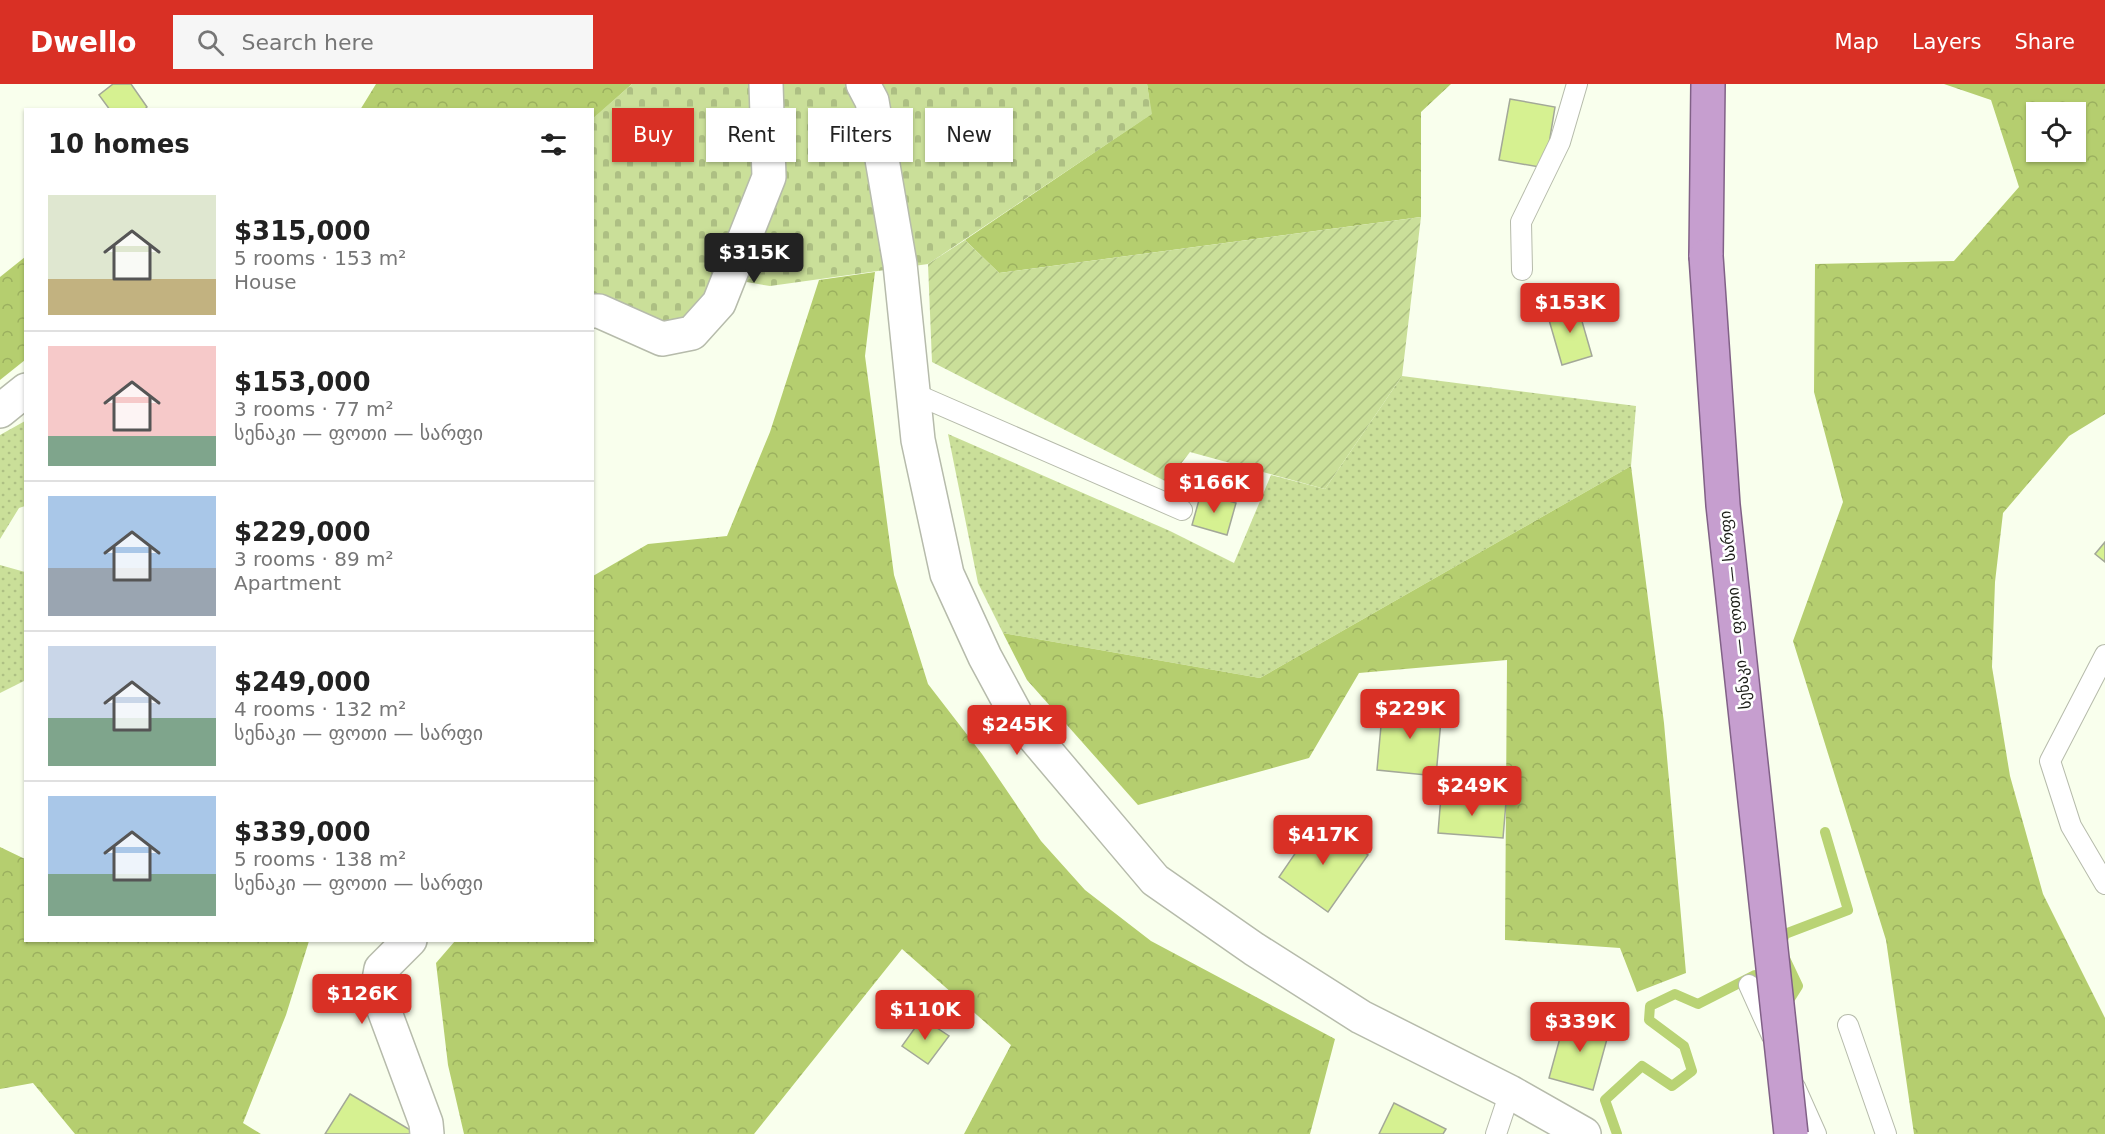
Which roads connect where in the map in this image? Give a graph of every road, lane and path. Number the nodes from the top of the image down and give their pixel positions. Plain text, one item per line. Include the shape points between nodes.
1 (766, 84) edge
2 (862, 84) edge
3 (1577, 84) edge
4 (1708, 84) edge
5 (1522, 270) dead end
6 (594, 311) edge
7 (24, 392) edge
8 (913, 393) junction
9 (0, 411) edge
10 (1182, 510) dead end
11 (2105, 655) edge
12 (2105, 882) edge
13 (408, 942) edge
14 (1749, 985) dead end
15 (1848, 1025) dead end
16 (1510, 1092) junction
17 (1549, 1123) edge
18 (427, 1134) edge
19 (1496, 1134) edge
20 (1584, 1134) edge
21 (1791, 1134) edge
22 (1816, 1134) edge
23 (1887, 1134) edge

1 - 6 street via 768,177 719,303 692,333 662,339
2 - 8 street via 872,101 900,264
3 - 5 lane via 1560,142 1521,222
4 - 21 highway, სენაკი — ფოთი — სარფი, bridge via 1706,256 1723,505
7 - 9 street
8 - 10 lane
8 - 16 street via 918,440 947,574 984,657 1018,718 1155,880 1361,1017
11 - 12 lane via 2050,761 2071,826
13 - 18 street via 381,969 377,991
14 - 22 lane
15 - 23 lane
16 - 17 street
16 - 19 lane
17 - 20 street

